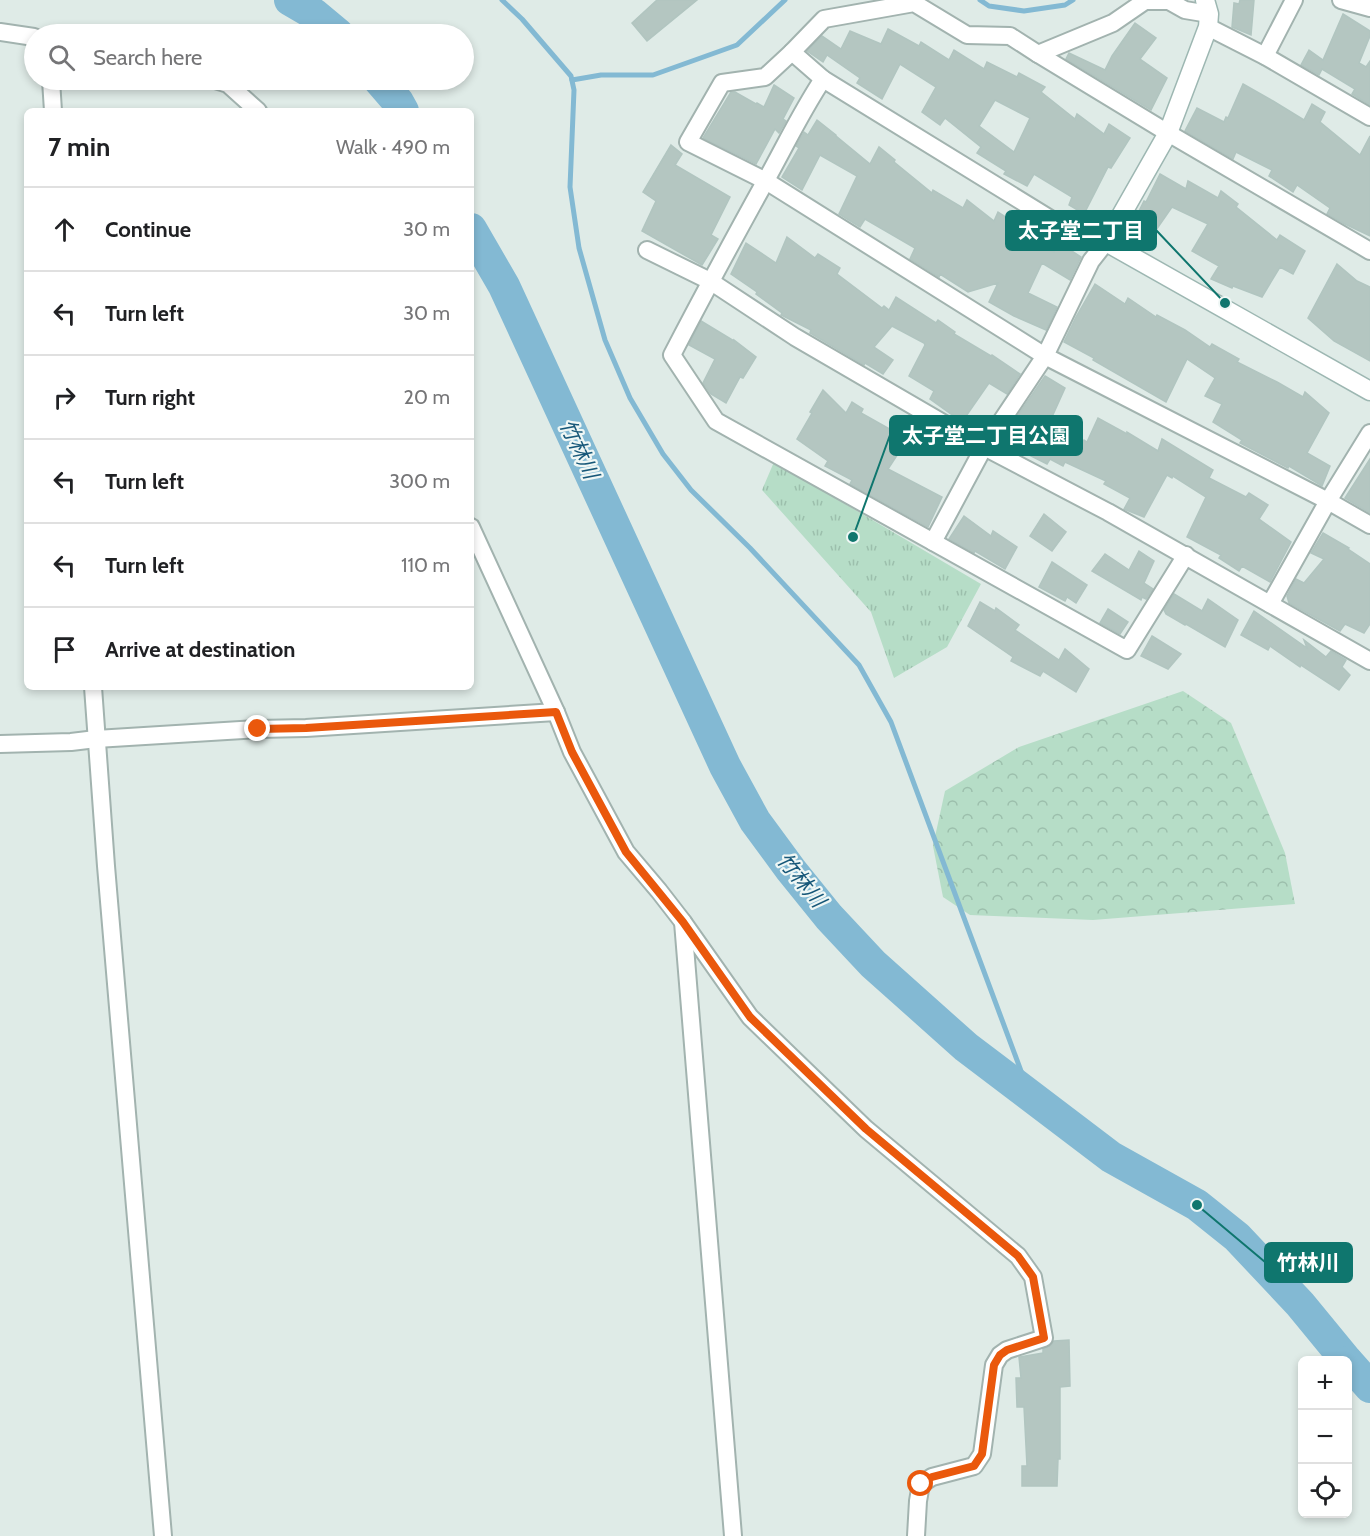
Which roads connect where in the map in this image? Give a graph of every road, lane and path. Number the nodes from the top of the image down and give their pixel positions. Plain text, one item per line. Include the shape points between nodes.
1 (1294, 0) edge
2 (1341, 0) edge
3 (1370, 8) edge
4 (1207, 14) edge
5 (0, 32) edge
6 (24, 36) edge
7 (792, 52) junction
8 (1038, 54) junction
9 (1265, 56) junction
10 (823, 79) junction
11 (52, 90) edge
12 (235, 90) edge
13 (53, 108) edge
14 (255, 108) edge
15 (1370, 117) edge
16 (1168, 133) junction
17 (766, 181) junction
18 (1106, 242) junction
19 (647, 250) dead end
20 (1370, 251) edge
21 (710, 280) junction
22 (1045, 356) junction
23 (1370, 391) edge
24 (1370, 433) edge
25 (984, 447) junction
26 (1328, 501) junction
27 (1370, 525) edge
28 (474, 534) edge
29 (933, 542) junction
30 (1186, 555) junction
31 (1270, 604) junction
32 (1370, 661) edge
33 (93, 690) edge
34 (556, 712) junction
35 (96, 739) junction
36 (0, 744) edge
37 (683, 922) junction
38 (163, 1536) edge
39 (733, 1536) edge
40 (916, 1536) edge

1 - 9 street
2 - 3 street
4 - 8 street via 1185,10 1169,1 1145,2 1113,23
4 - 9 street
4 - 16 street
5 - 6 street
7 - 8 street via 824,19 914,3 967,34 1010,36
7 - 10 street
7 - 17 street via 765,76 722,83 688,142
8 - 16 street
9 - 15 street
10 - 17 street
10 - 18 street via 1083,239
11 - 13 street
12 - 14 street
16 - 18 street
16 - 20 street
17 - 21 street
17 - 22 street
18 - 22 street via 1091,261
18 - 23 street
19 - 21 street
21 - 25 street via 795,337
21 - 29 street via 672,355 716,421
22 - 25 street
22 - 26 street
24 - 26 street
25 - 29 street
25 - 30 street
26 - 27 street
26 - 31 street
28 - 34 street
29 - 30 street via 1127,650
30 - 31 street
31 - 32 street
33 - 35 street
34 - 35 street
34 - 37 street via 572,752 626,852
35 - 36 street
35 - 38 street
37 - 39 street
37 - 40 street via 750,1017 866,1129 1018,1256 1033,1277 1044,1338 1000,1355 994,1365 982,1454 974,1466 932,1477 921,1484

